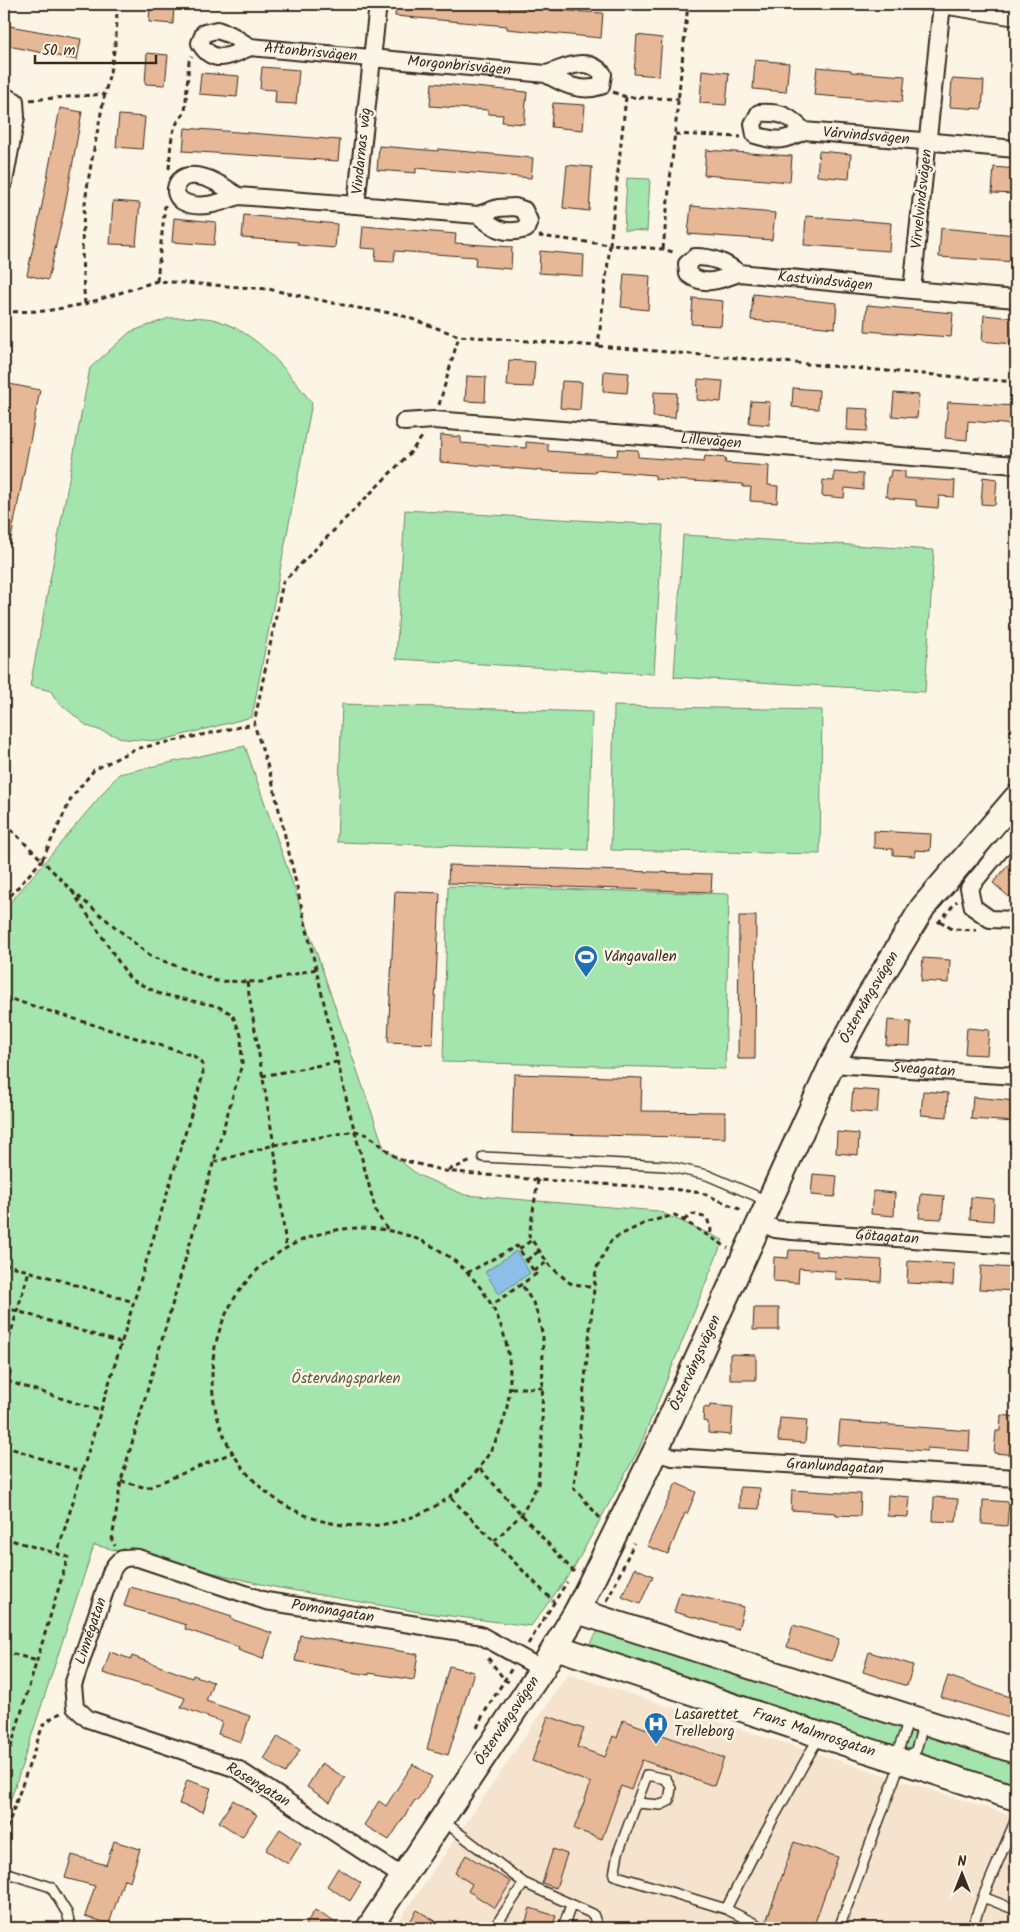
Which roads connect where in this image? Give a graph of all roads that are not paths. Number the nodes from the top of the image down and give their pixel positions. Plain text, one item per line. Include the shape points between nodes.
1 (378, 4) edge
2 (936, 4) edge
3 (942, 4) edge
4 (1016, 17) edge
5 (250, 47) junction
6 (372, 58) junction
7 (546, 74) junction
8 (9, 99) edge
9 (804, 130) junction
10 (928, 141) junction
11 (1016, 149) edge
12 (4, 182) edge
13 (238, 196) dead end
14 (356, 206) junction
15 (478, 216) junction
16 (738, 273) junction
17 (912, 290) junction
18 (1016, 299) edge
19 (404, 422) dead end
20 (1016, 465) edge
21 (1016, 798) edge
22 (1016, 831) edge
23 (1016, 920) edge
24 (832, 1064) junction
25 (1016, 1076) edge
26 (483, 1157) road end
27 (761, 1207) junction
28 (1016, 1246) edge
29 (655, 1452) junction
30 (1016, 1478) edge
31 (122, 1558) joint
32 (577, 1611) junction
33 (556, 1647) junction
34 (542, 1668) junction
35 (75, 1707) joint
36 (917, 1719) junction
37 (820, 1734) junction
38 (1016, 1751) edge
39 (901, 1761) junction
40 (1016, 1798) edge
41 (637, 1803) dead end
42 (1016, 1819) edge
43 (442, 1820) junction
44 (4, 1872) edge
45 (402, 1877) junction
46 (524, 1882) junction
47 (983, 1897) junction
48 (571, 1905) junction
49 (726, 1909) junction
50 (1016, 1910) edge
51 (72, 1928) edge
52 (369, 1928) edge
53 (494, 1928) edge
54 (563, 1928) edge
55 (598, 1928) edge
56 (764, 1928) edge
57 (839, 1928) edge
58 (972, 1928) edge

1 - 6 street, Vindarnas väg
2 - 3 street
3 - 4 street
3 - 10 street, Virvelvindsvägen
5 - 5 street, Aftonbrisvägen via 231,56 214,57 205,53 200,43 204,33 216,30
5 - 6 street, Aftonbrisvägen
6 - 7 street, Morgonbrisvägen
6 - 14 street, Vindarnas väg
7 - 7 street, Morgonbrisvägen via 568,86 590,90 601,86 603,74 596,66 587,63
8 - 12 street via 16,117
9 - 9 street, Vårvindsvägen via 790,117 777,112 759,112 753,124 755,135 769,139 789,139
9 - 10 street, Vårvindsvägen
10 - 11 street, Vårvindsvägen
10 - 17 street, Virvelvindsvägen
13 - 14 street
14 - 15 street, Vindarnas väg
15 - 15 street, Vindarnas väg via 493,228 512,233 526,230 529,221 524,210 515,207 498,208
16 - 16 street, Kastvindsvägen via 716,281 696,281 688,274 687,264 695,257 709,257 726,263
16 - 17 street, Kastvindsvägen
17 - 18 street
19 - 20 street, Lillevägen via 434,420
21 - 24 street, Östervångsvägen via 923,906
22 - 23 street via 969,888 973,907 990,919
24 - 25 street, Sveagatan
24 - 27 street, Östervångsvägen
26 - 27 lane via 666,1166 707,1175
27 - 28 street, Götagatan via 775,1229
27 - 29 street, Östervångsvägen
29 - 30 street, Granlundagatan via 672,1457
29 - 32 street, Östervångsvägen
31 - 34 street, Pomonagatan via 138,1558 266,1601 480,1635
31 - 35 street, Linnégatan via 112,1570 73,1685
32 - 33 street, Östervångsvägen
32 - 36 street
33 - 34 street, Östervångsvägen
33 - 37 street, Frans Malmrosgatan
34 - 43 street, Östervångsvägen
35 - 45 street, Rosengatan via 88,1719 237,1769
36 - 38 street
36 - 39 lane via 899,1748
36 - 39 lane via 916,1750
37 - 39 street, Frans Malmrosgatan
37 - 49 lane
39 - 40 street, Frans Malmrosgatan
39 - 57 lane
41 - 49 lane via 618,1853 614,1875
42 - 47 lane
43 - 45 street, Östervångsvägen
43 - 46 lane
44 - 51 lane via 50,1887 67,1913
45 - 52 street, Östervångsvägen
46 - 48 lane
46 - 53 lane
47 - 50 lane
47 - 58 lane
48 - 54 lane
48 - 55 lane via 593,1914
49 - 56 lane

